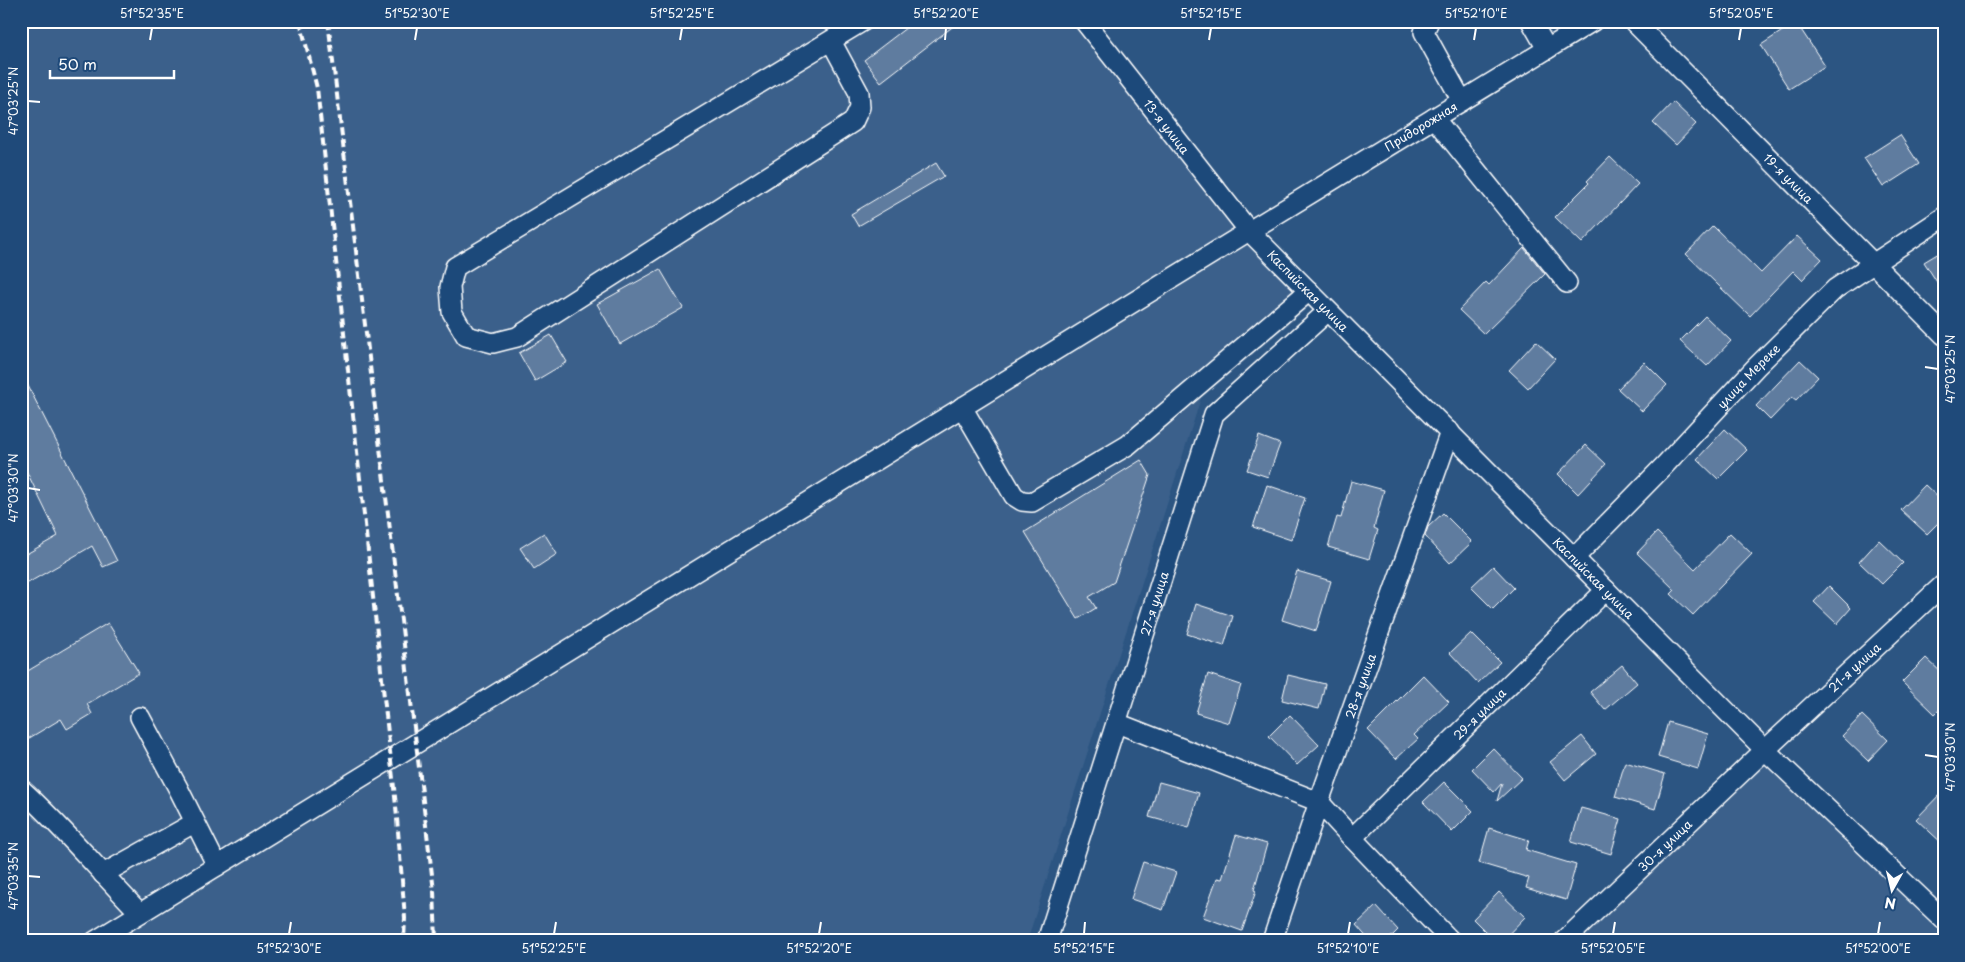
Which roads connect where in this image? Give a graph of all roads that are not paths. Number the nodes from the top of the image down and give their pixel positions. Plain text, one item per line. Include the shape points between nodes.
1 (863, 21) edge
2 (1084, 21) edge
3 (1429, 21) edge
4 (1531, 21) edge
5 (1593, 21) edge
6 (1633, 21) edge
7 (831, 41) junction
8 (1546, 49) junction
9 (1462, 101) junction
10 (1434, 118) junction
11 (1944, 217) edge
12 (1249, 231) junction
13 (1872, 264) junction
14 (1567, 284) dead end
15 (1310, 291) junction
16 (1328, 310) junction
17 (1944, 335) edge
18 (962, 407) junction
19 (1450, 432) junction
20 (1574, 558) junction
21 (1944, 584) edge
22 (1606, 590) junction
23 (140, 717) dead end
24 (1116, 723) junction
25 (1765, 750) junction
26 (21, 789) edge
27 (1319, 802) junction
28 (194, 823) junction
29 (1352, 838) junction
30 (217, 866) junction
31 (103, 874) junction
32 (1940, 909) edge
33 (140, 913) junction
34 (96, 941) edge
35 (1048, 941) edge
36 (1272, 941) edge
37 (1451, 941) edge
38 (1564, 941) edge

1 - 7 street
2 - 12 street, 13-я улица
3 - 9 street via 1424,32
4 - 8 street
5 - 8 street, Придорожная
6 - 13 street, 19-я улица
7 - 7 street via 456,267 450,287 452,312 466,336 493,344 517,337 854,122 860,107 859,93
8 - 9 street, Придорожная
9 - 10 street, Придорожная
10 - 12 street, Придорожная
10 - 14 street
11 - 13 street, улица Мереке
12 - 15 street, Каспийская улица
12 - 18 street, Придорожная
13 - 17 street, 19-я улица
13 - 20 street, улица Мереке via 1835,289
15 - 16 street, Каспийская улица
15 - 18 street via 1128,445 1032,502 1014,496
16 - 19 street, Каспийская улица
16 - 24 street, 27-я улица via 1214,414
18 - 30 street, Придорожная
19 - 20 street, Каспийская улица
19 - 27 street, 28-я улица
20 - 22 street, Каспийская улица
21 - 25 street, 21-я улица
22 - 25 street, Каспийская улица
22 - 29 street, 29-я улица
23 - 28 street
24 - 27 street
24 - 35 street, 27-я улица
25 - 32 street, Каспийская улица
25 - 38 street, 30-я улица
26 - 31 street via 80,846
27 - 29 street
27 - 36 street, 28-я улица
28 - 30 street
28 - 31 street
29 - 37 street
30 - 33 street, Придорожная
31 - 33 street
33 - 34 street, Придорожная

